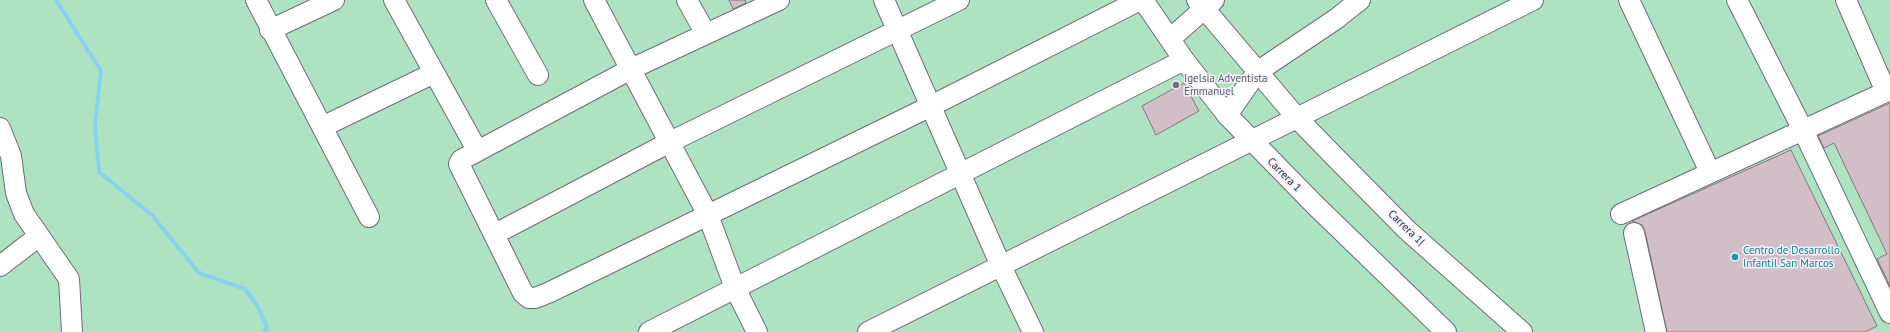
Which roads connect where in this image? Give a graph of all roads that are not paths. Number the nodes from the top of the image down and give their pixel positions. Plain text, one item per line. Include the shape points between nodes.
1 (256, 0) edge
2 (334, 0) edge
3 (394, 0) edge
4 (496, 0) edge
5 (594, 0) edge
6 (687, 0) edge
7 (779, 0) edge
8 (884, 0) edge
9 (959, 0) edge
10 (1142, 0) edge
11 (1360, 0) edge
12 (1533, 0) edge
13 (1629, 0) edge
14 (1737, 0) edge
15 (1846, 0) edge
16 (1205, 3) edge
17 (270, 30) junction
18 (898, 31) junction
19 (706, 34) junction
20 (1170, 39) junction
21 (1184, 60) junction
22 (632, 69) junction
23 (1258, 72) junction
24 (434, 73) junction
25 (538, 75) dead end
26 (1888, 91) edge
27 (931, 106) junction
28 (1227, 116) junction
29 (1297, 118) junction
30 (322, 127) junction
31 (0, 128) edge
32 (1803, 130) junction
33 (1251, 141) junction
34 (670, 142) junction
35 (477, 150) junction
36 (6, 169) edge
37 (1710, 172) junction
38 (960, 174) junction
39 (1621, 214) dead end
40 (708, 215) junction
41 (369, 217) dead end
42 (1634, 233) dead end
43 (495, 234) junction
44 (39, 236) junction
45 (0, 266) edge
46 (1000, 266) junction
47 (735, 288) junction
48 (1890, 313) edge
49 (72, 332) edge
50 (649, 332) edge
51 (757, 332) edge
52 (868, 332) edge
53 (1034, 332) edge
54 (1446, 332) edge
55 (1522, 332) edge
56 (1656, 332) edge

1 - 17 street
2 - 17 street
3 - 24 street
4 - 25 street
5 - 22 street
6 - 19 street
7 - 19 street
8 - 18 street
9 - 18 street
10 - 20 street, Carrera 1
10 - 27 street
11 - 23 street
12 - 29 street
13 - 37 street
14 - 32 street
15 - 26 street
16 - 20 street
16 - 23 street, Carrera 1|
17 - 30 street
18 - 27 street
18 - 34 street
19 - 22 street
20 - 21 street, Carrera 1
21 - 28 street, Carrera 1
21 - 38 street
22 - 34 street
22 - 35 street
23 - 28 street
23 - 29 street, Carrera 1|
24 - 30 street
24 - 35 street
26 - 32 street
27 - 38 street
27 - 40 street
28 - 33 street, Carrera 1
29 - 33 street
29 - 55 street, Carrera 1| via 1407,230
30 - 41 street
31 - 36 street via 11,156
32 - 37 street
32 - 48 street
33 - 46 street
33 - 54 street, Carrera 1
34 - 40 street
34 - 43 street
35 - 43 street via 463,158 459,164
36 - 44 street via 24,214
37 - 39 street
38 - 46 street
38 - 47 street
40 - 43 street via 535,298 528,298 523,292
40 - 47 street
42 - 56 street
44 - 45 street
44 - 49 street via 69,279
46 - 52 street
46 - 53 street
47 - 50 street
47 - 51 street

